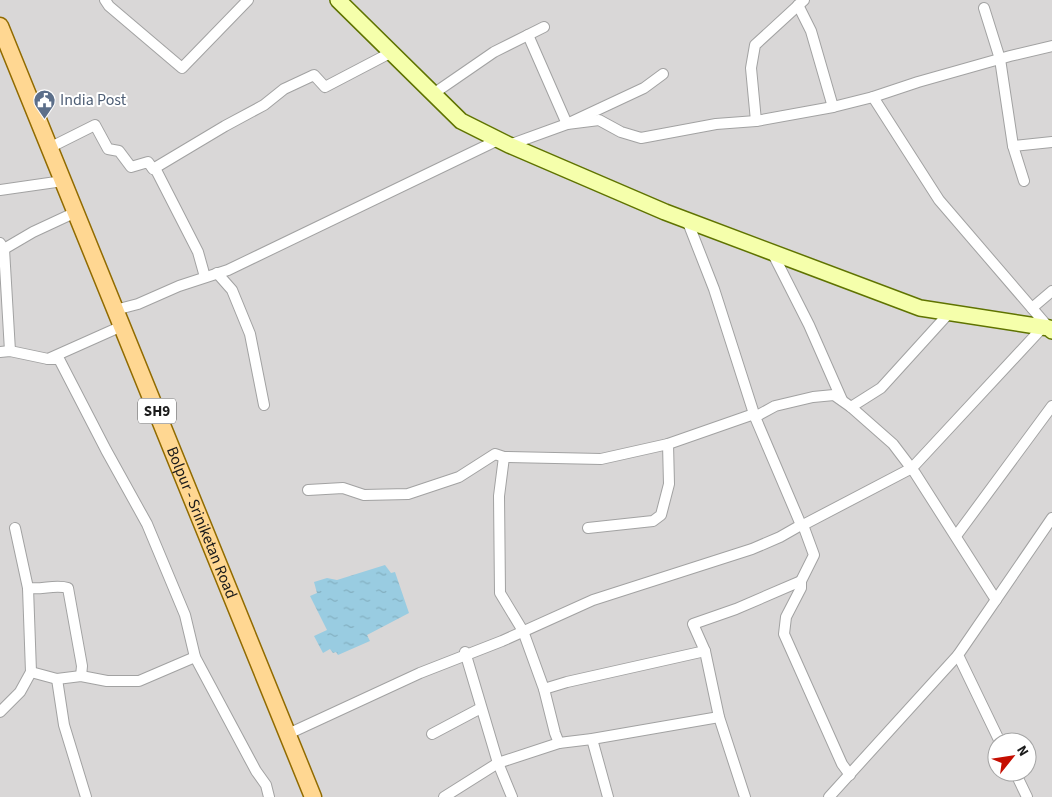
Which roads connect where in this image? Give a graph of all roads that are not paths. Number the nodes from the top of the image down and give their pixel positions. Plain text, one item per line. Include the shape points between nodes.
1 (105, 0) edge
2 (248, 0) edge
3 (338, 0) edge
4 (801, 3) edge
5 (984, 8) dead end
6 (0, 26) edge
7 (544, 27) dead end
8 (528, 35) junction
9 (1052, 46) edge
10 (390, 53) junction
11 (1000, 58) junction
12 (663, 74) dead end
13 (433, 94) junction
14 (873, 97) junction
15 (833, 107) junction
16 (756, 121) junction
17 (567, 124) junction
18 (504, 142) junction
19 (1052, 142) edge
20 (1013, 146) junction
21 (50, 148) junction
22 (155, 168) junction
23 (63, 180) junction
24 (1024, 181) dead end
25 (0, 190) edge
26 (76, 212) junction
27 (687, 220) junction
28 (2, 246) edge
29 (772, 252) junction
30 (218, 273) junction
31 (205, 277) junction
32 (1052, 291) edge
33 (1032, 308) junction
34 (115, 310) junction
35 (950, 312) junction
36 (122, 326) junction
37 (1048, 329) edge
38 (5, 352) edge
39 (48, 359) junction
40 (264, 404) dead end
41 (847, 404) junction
42 (1052, 406) edge
43 (755, 416) junction
44 (668, 444) junction
45 (504, 457) junction
46 (912, 468) junction
47 (308, 490) dead end
48 (1052, 518) edge
49 (15, 528) dead end
50 (588, 528) dead end
51 (956, 536) junction
52 (800, 581) junction
53 (28, 588) junction
54 (996, 600) junction
55 (522, 632) junction
56 (704, 651) junction
57 (465, 654) junction
58 (958, 655) junction
59 (195, 657) junction
60 (31, 672) junction
61 (81, 676) junction
62 (57, 679) junction
63 (544, 689) junction
64 (482, 708) junction
65 (0, 712) edge
66 (718, 717) junction
67 (995, 732) edge
68 (288, 734) junction
69 (432, 734) dead end
70 (592, 739) junction
71 (559, 743) junction
72 (498, 763) junction
73 (850, 775) junction
74 (1020, 782) edge
75 (86, 797) edge
76 (269, 797) edge
77 (313, 797) edge
78 (444, 797) edge
79 (512, 797) edge
80 (608, 797) edge
81 (745, 797) edge
82 (829, 797) edge
83 (1027, 797) edge

1 - 2 street via 182,68
3 - 10 street
4 - 15 street
4 - 16 street via 755,45 751,68
5 - 11 street
6 - 21 main road, Bolpur - Sriniketan Road / SH9
7 - 8 street
8 - 13 street via 494,52
8 - 17 street
9 - 11 street
10 - 13 street
10 - 22 street via 325,87 314,75 284,89 264,105
11 - 14 street
11 - 20 street
12 - 17 street via 644,88
13 - 18 street via 461,121
14 - 15 street
14 - 33 street via 938,200
15 - 16 street
16 - 17 street via 716,124 641,138 599,120
17 - 18 street
18 - 27 street
18 - 30 street
19 - 20 street
20 - 24 street
21 - 22 street via 95,125 108,149 119,151 131,167 148,162
21 - 23 main road, Bolpur - Sriniketan Road / SH9
22 - 31 street via 198,252
23 - 25 street
23 - 26 main road, Bolpur - Sriniketan Road / SH9
26 - 28 street
26 - 34 main road, Bolpur - Sriniketan Road / SH9
27 - 29 street
27 - 43 street via 714,288
28 - 38 street
29 - 35 street via 920,308
29 - 41 street
30 - 31 street
30 - 40 street via 232,290 250,334
31 - 34 street
32 - 33 street
33 - 37 street
34 - 36 main road, Bolpur - Sriniketan Road / SH9
35 - 37 street
35 - 41 street via 881,388
36 - 39 street
36 - 68 main road, Bolpur - Sriniketan Road / SH9
37 - 46 street
38 - 39 street
39 - 59 street via 59,359 148,524 185,615
41 - 43 street via 834,395 813,397 775,406
41 - 46 street via 893,444
42 - 51 street
43 - 44 street
43 - 55 street via 801,525 752,549 593,600
44 - 45 street via 601,459
44 - 50 street via 668,484 661,515 653,521
45 - 47 street via 496,454 459,477 408,494 364,494 344,488
45 - 55 street via 499,496 500,593
46 - 51 street
46 - 52 street via 803,525 814,555
48 - 54 street
49 - 53 street
51 - 54 street
52 - 56 street via 693,624
52 - 73 street via 801,588 786,617 784,634 842,764
53 - 60 street
53 - 61 street via 68,588
54 - 58 street
55 - 57 street
55 - 63 street
56 - 63 street
56 - 66 street
57 - 64 street
57 - 68 street
58 - 67 street
58 - 73 street
59 - 61 street via 139,681 108,681
59 - 76 street via 266,785
60 - 62 street
60 - 65 street via 20,692
61 - 62 street
62 - 75 street via 64,725
63 - 71 street
64 - 69 street
64 - 72 street
66 - 70 street
66 - 81 street
68 - 77 main road, Bolpur - Sriniketan Road / SH9
70 - 71 street
70 - 80 street
71 - 72 street
72 - 78 street
72 - 79 street
73 - 82 street
74 - 83 street

